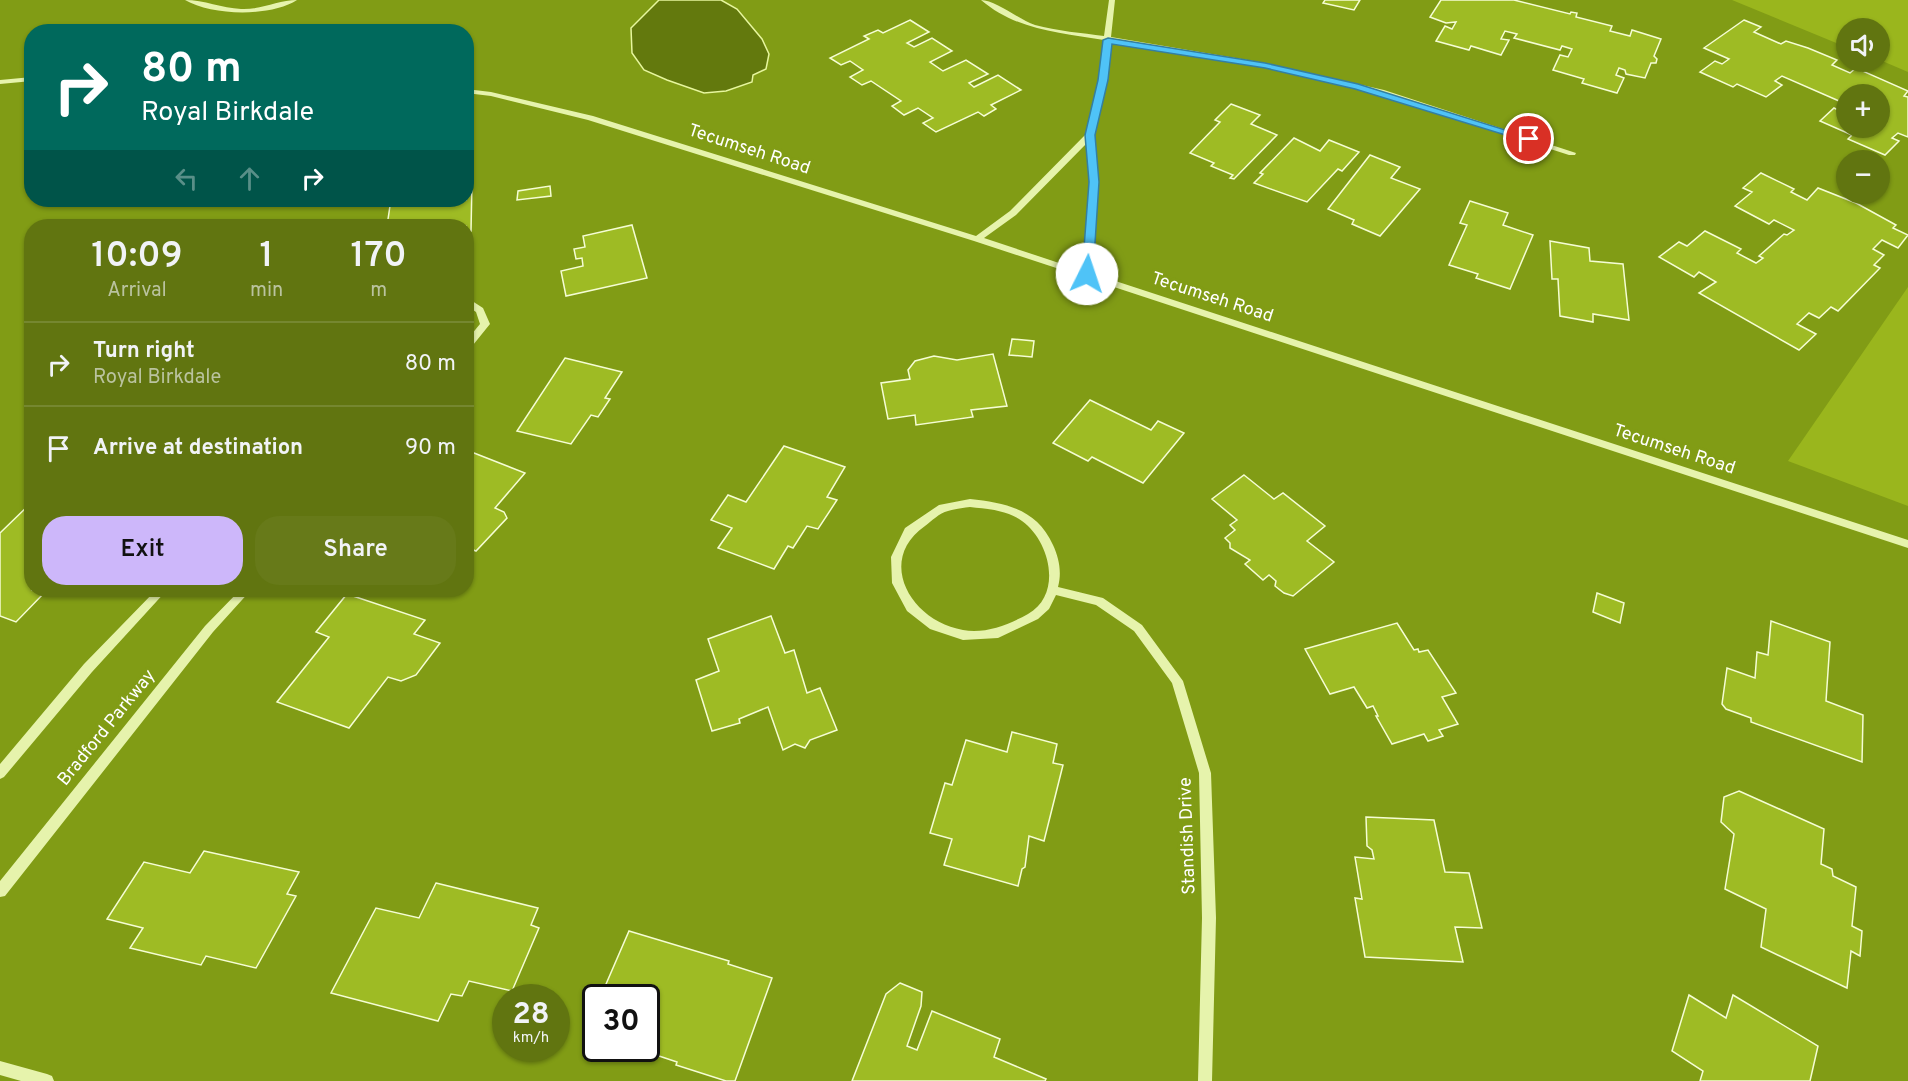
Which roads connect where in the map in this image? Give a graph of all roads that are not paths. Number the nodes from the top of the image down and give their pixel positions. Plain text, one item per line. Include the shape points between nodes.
1 (188, 0) edge
2 (294, 0) edge
3 (984, 0) edge
4 (1112, 0) edge
5 (1108, 40) junction
6 (24, 80) edge
7 (0, 82) edge
8 (474, 92) edge
9 (1090, 135) junction
10 (1572, 153) dead end
11 (977, 239) junction
12 (1087, 274) junction
13 (474, 306) edge
14 (474, 338) edge
15 (1908, 544) edge
16 (1053, 590) junction
17 (155, 597) edge
18 (239, 597) edge
19 (0, 773) edge
20 (0, 891) edge
21 (0, 1068) edge
22 (47, 1081) edge
23 (1205, 1081) edge

1 - 2 street via 253,13
3 - 5 street via 1035,27
4 - 5 street
5 - 9 street
5 - 10 street via 1265,65 1381,92
6 - 7 street
8 - 11 street, Tecumseh Road via 590,118
9 - 11 street via 1013,213
9 - 12 street via 1094,182
11 - 12 street, Tecumseh Road
12 - 15 street, Tecumseh Road
13 - 14 street via 485,324
16 - 16 street via 1056,564 1046,538 1027,519 1000,506 970,503 941,508 916,523 900,545 894,570 901,597 920,618 948,633 981,637 1012,630 1038,614
16 - 23 street, Standish Drive via 1099,602 1138,628 1177,681 1205,773 1209,918
17 - 19 street via 88,668
18 - 20 street, Bradford Parkway via 209,629
21 - 22 street

